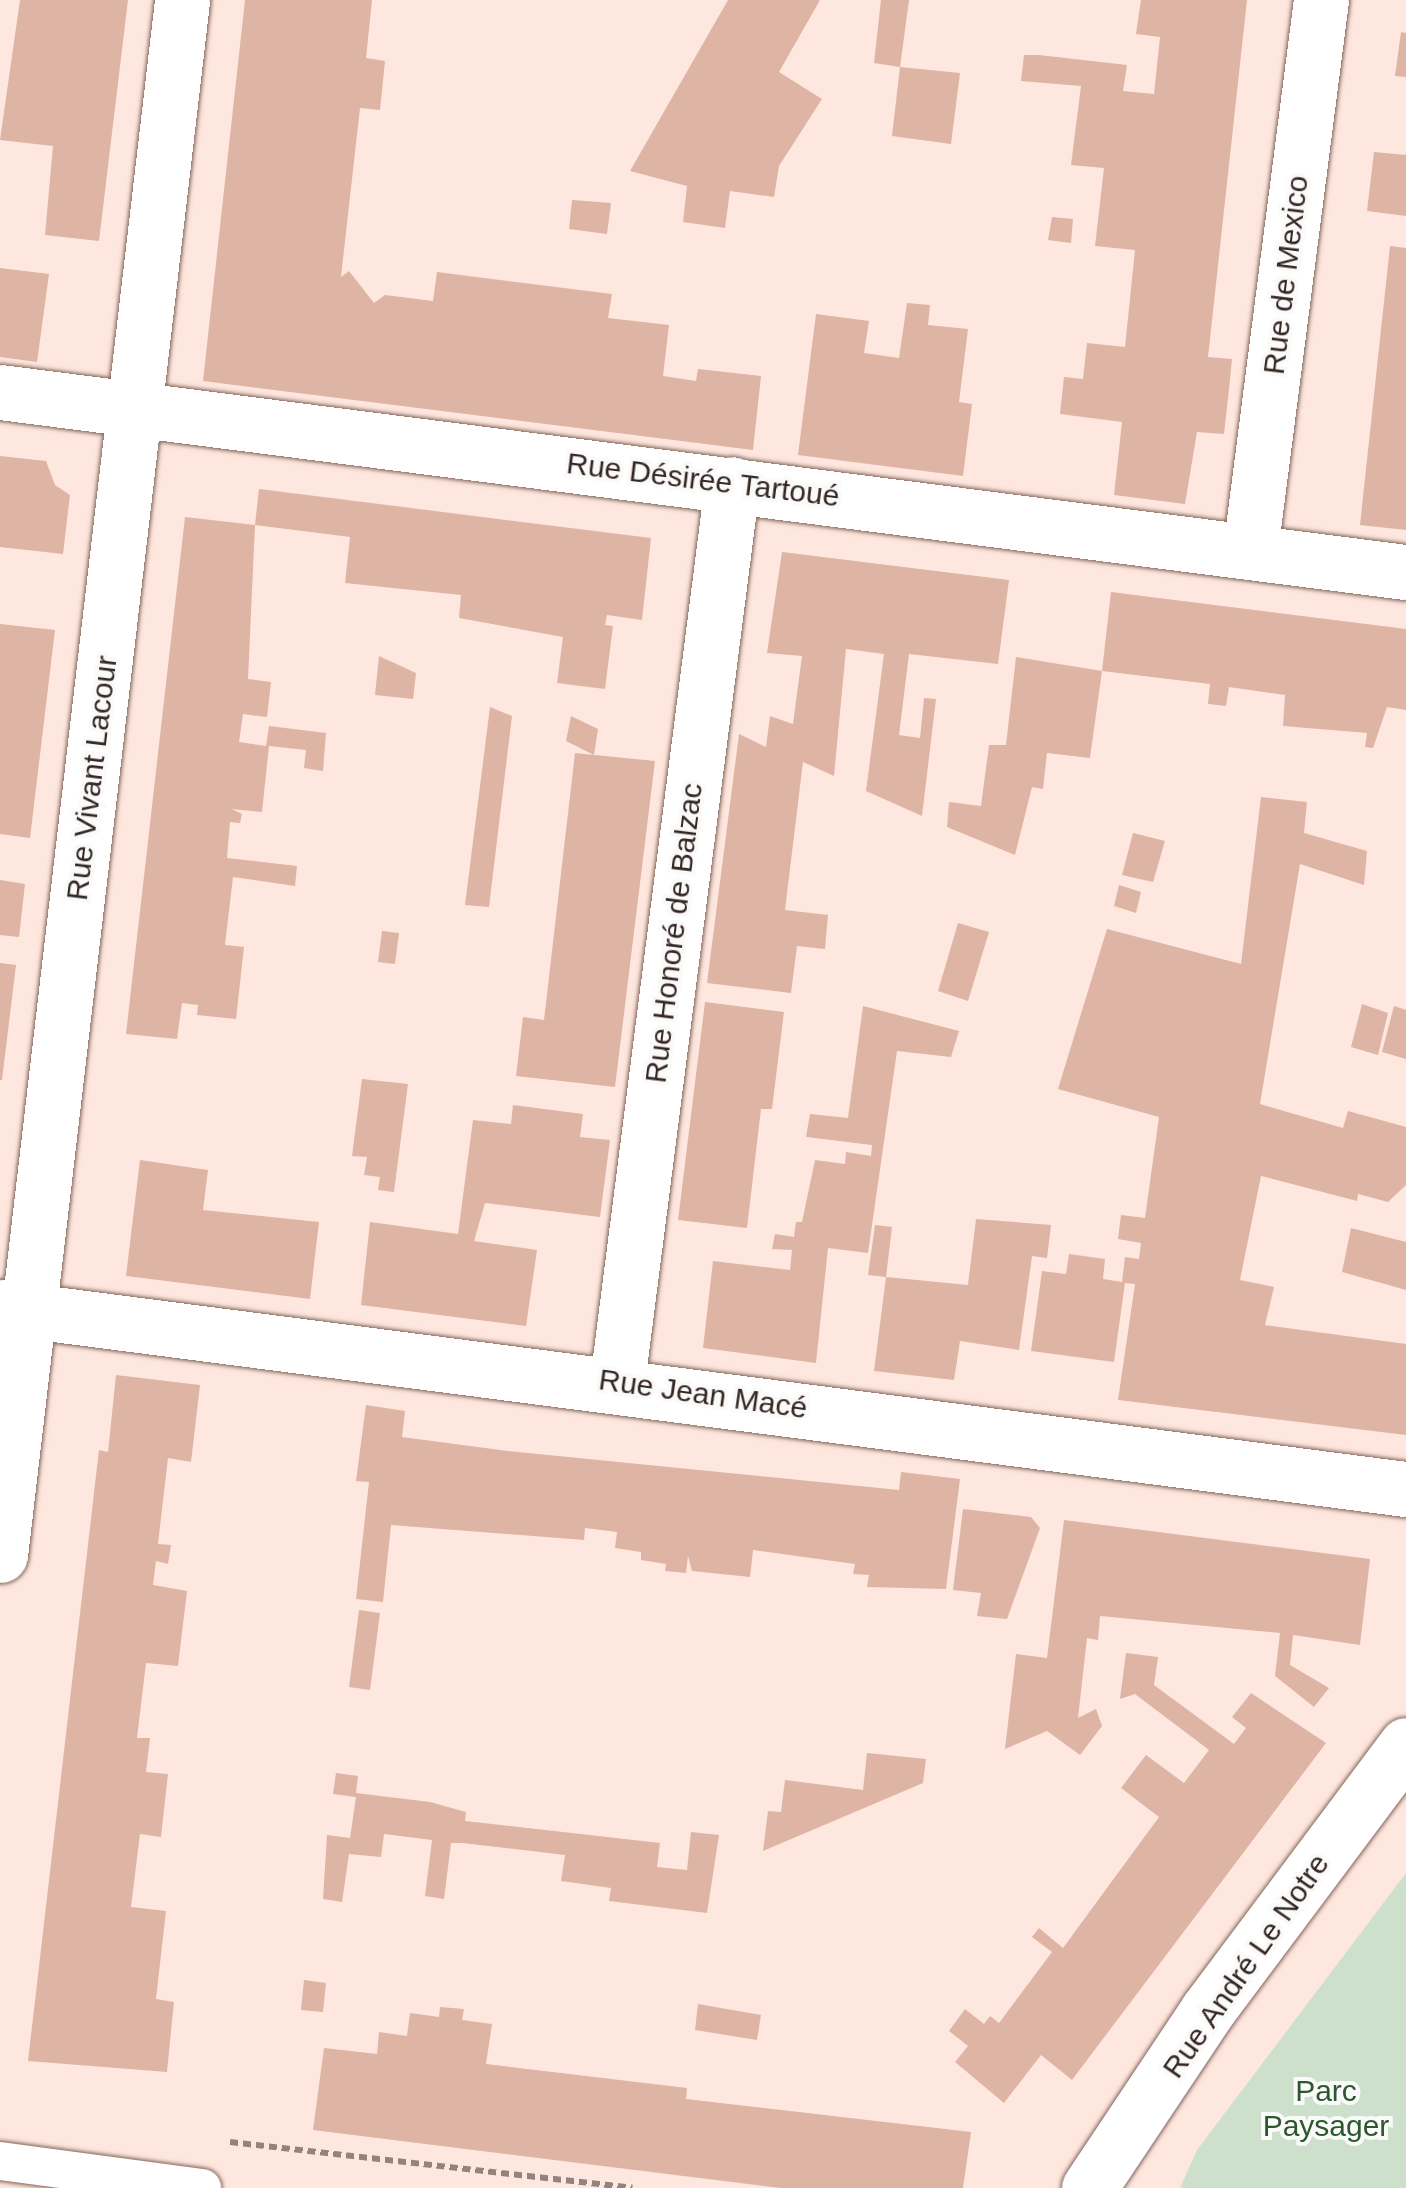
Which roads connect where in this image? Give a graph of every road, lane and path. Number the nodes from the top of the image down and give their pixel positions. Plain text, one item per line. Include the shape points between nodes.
1 (182, 0) edge
2 (1322, 0) edge
3 (0, 392) edge
4 (135, 406) junction
5 (732, 484) junction
6 (1250, 551) junction
7 (1406, 572) edge
8 (16, 1308) edge
9 (617, 1382) junction
10 (1406, 1489) edge
11 (0, 1555) edge
12 (1406, 1745) edge
13 (217, 2140) dead end
14 (0, 2161) edge
15 (202, 2188) edge
16 (632, 2188) edge
17 (1089, 2188) edge

1 - 4 street, Rue Vivant Lacour
2 - 6 street, Rue de Mexico
3 - 4 street, Rue Désirée Tartoué
4 - 5 street, Rue Désirée Tartoué
4 - 8 street, Rue Vivant Lacour
5 - 6 street, Rue Désirée Tartoué
5 - 9 street, Rue Honoré de Balzac
6 - 7 street, Rue Désirée Tartoué
8 - 9 street, Rue Jean Macé
8 - 11 street, Rue Vivant Lacour
9 - 10 street, Rue Jean Macé
12 - 17 street, Rue André Le Notre via 1206,2012
13 - 16 path
14 - 15 lane

